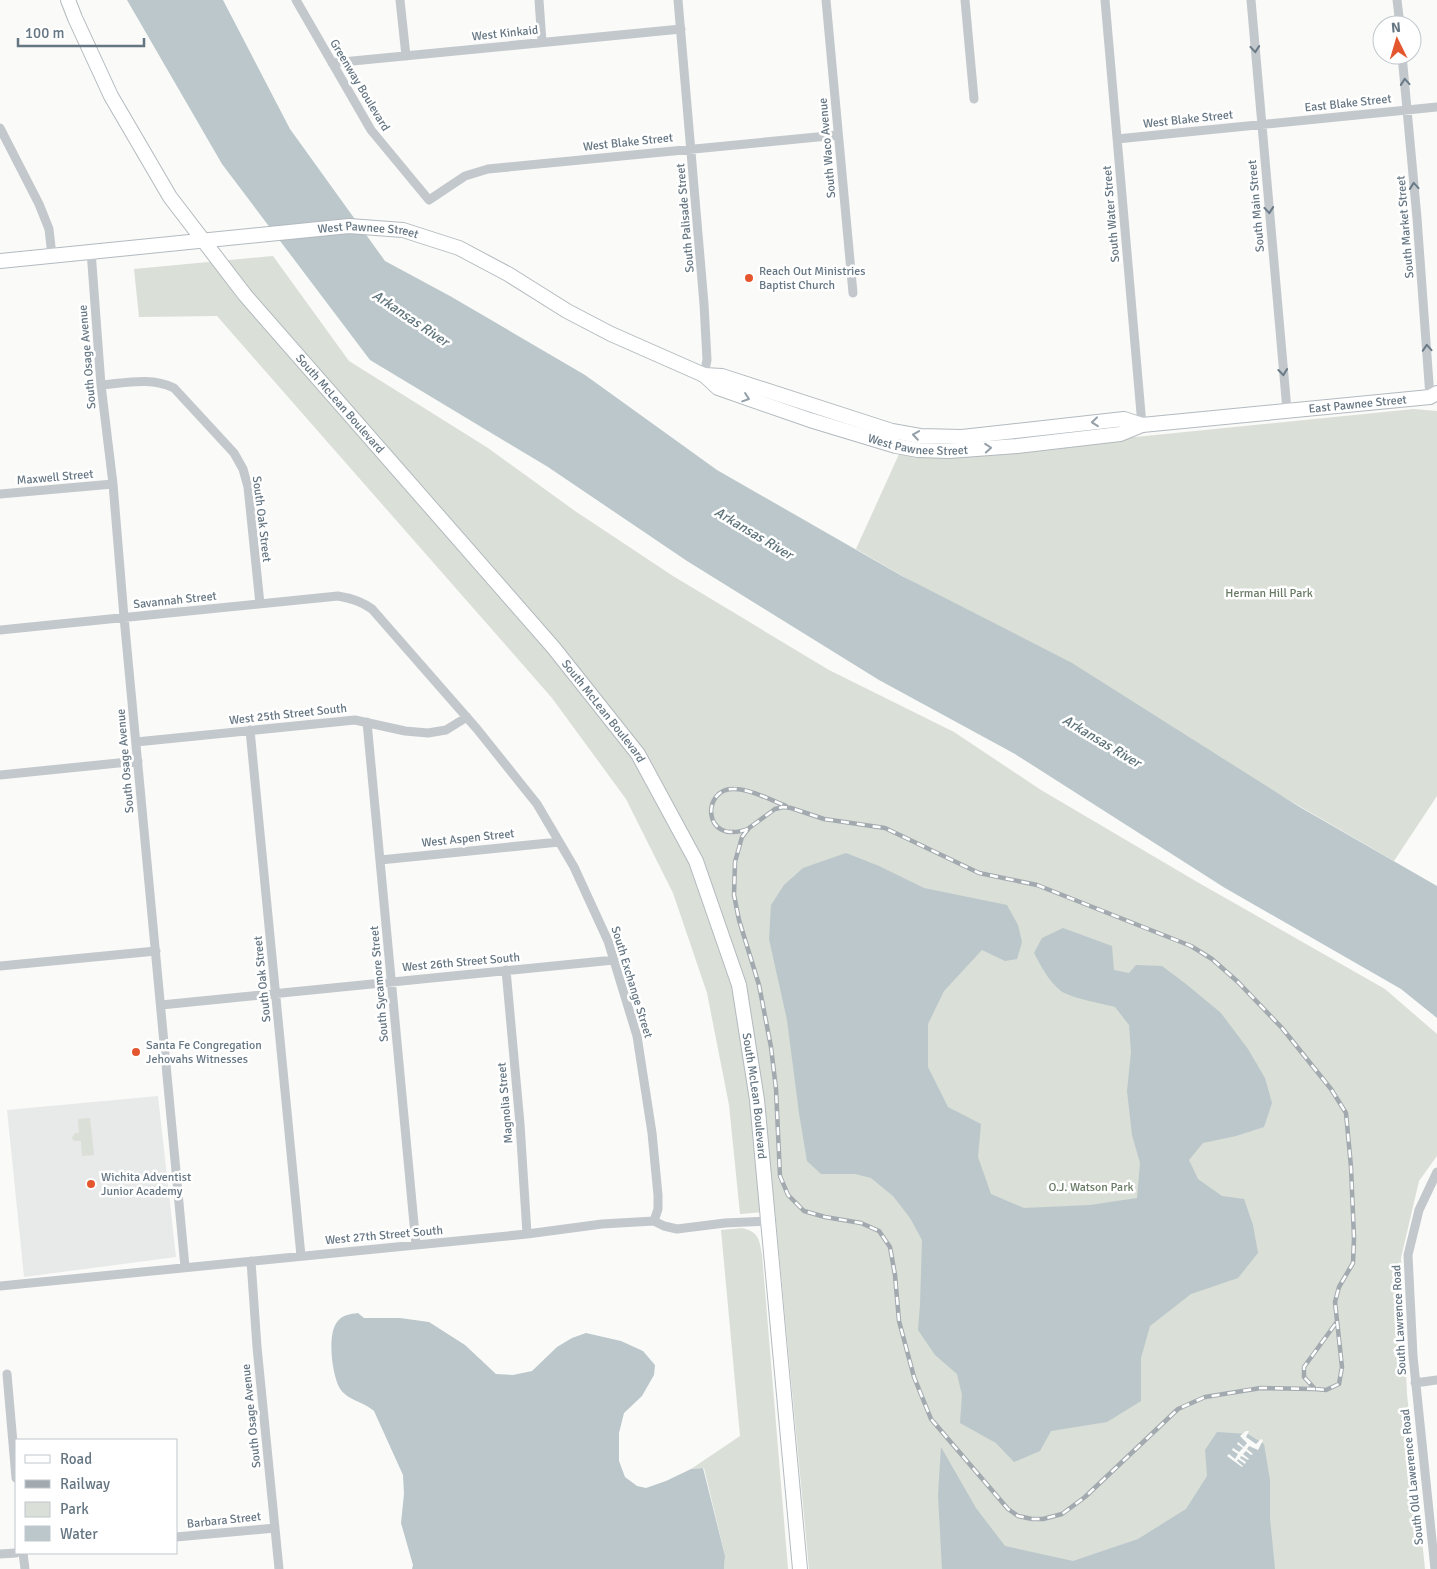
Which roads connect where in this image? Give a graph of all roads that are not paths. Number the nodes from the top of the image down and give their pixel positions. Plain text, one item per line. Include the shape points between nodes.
1 (68, 0) edge
2 (296, 0) edge
3 (400, 0) edge
4 (539, 0) edge
5 (678, 0) edge
6 (826, 0) edge
7 (965, 0) edge
8 (1104, 0) edge
9 (1251, 0) edge
10 (1397, 0) edge
11 (1399, 15) edge
12 (681, 29) junction
13 (542, 42) junction
14 (406, 56) junction
15 (332, 63) junction
16 (1403, 65) edge
17 (974, 99) dead end
18 (1437, 107) edge
19 (1407, 110) junction
20 (1262, 124) junction
21 (0, 128) edge
22 (838, 135) junction
23 (1117, 139) junction
24 (691, 148) junction
25 (429, 200) joint
26 (203, 240) junction
27 (91, 252) junction
28 (52, 256) junction
29 (0, 261) edge
30 (853, 293) dead end
31 (704, 375) junction
32 (101, 385) junction
33 (1435, 397) edge
34 (1287, 410) junction
35 (1142, 425) junction
36 (113, 484) junction
37 (0, 494) edge
38 (352, 598) joint
39 (260, 604) junction
40 (124, 617) junction
41 (0, 630) edge
42 (467, 717) junction
43 (367, 722) junction
44 (250, 730) junction
45 (136, 742) junction
46 (138, 761) junction
47 (0, 775) edge
48 (559, 842) junction
49 (380, 860) junction
50 (156, 951) junction
51 (614, 960) junction
52 (0, 966) edge
53 (506, 970) junction
54 (392, 982) junction
55 (276, 993) junction
56 (161, 1005) junction
57 (1437, 1172) edge
58 (654, 1221) junction
59 (768, 1221) junction
60 (527, 1234) junction
61 (416, 1245) junction
62 (301, 1256) junction
63 (251, 1261) junction
64 (185, 1267) junction
65 (0, 1286) edge
66 (7, 1374) dead end
67 (1437, 1380) edge
68 (1415, 1383) junction
69 (15, 1466) edge
70 (275, 1528) junction
71 (178, 1537) edge
72 (15, 1553) edge
73 (0, 1554) edge
74 (23, 1554) edge
75 (25, 1569) edge
76 (279, 1569) edge
77 (800, 1569) edge
78 (1435, 1569) edge

1 - 26 main road, South McLean Boulevard via 111,96 170,197
2 - 15 street, Greenway Boulevard
3 - 14 street
4 - 13 street
5 - 12 street, South Palisade Street
6 - 22 street, South Waco Avenue
7 - 17 street
8 - 23 street, South Water Street
9 -> 20 street, South Main Street
10 - 11 street
12 - 13 street, West Kinkaid
12 - 24 street, South Palisade Street
13 - 14 street, West Kinkaid
14 - 15 street, West Kinkaid
15 - 25 street, Greenway Boulevard via 371,130
19 -> 16 street, South Market Street
18 - 19 street, East Blake Street
19 - 20 street, East Blake Street
33 -> 19 street, South Market Street
20 - 23 street, West Blake Street
20 -> 34 street, South Main Street
21 - 28 street via 49,228
22 - 24 street, West Blake Street
22 - 30 street, South Waco Avenue
23 - 35 street, South Water Street
24 - 25 street, West Blake Street via 488,169 466,176
24 - 31 street, South Palisade Street via 704,303 707,360
26 - 27 main road, West Pawnee Street
26 - 31 main road, West Pawnee Street via 349,226 403,230 459,248 611,334
26 - 59 main road, South McLean Boulevard via 245,295 553,647 638,754 696,861 739,985 757,1100
27 - 28 main road, West Pawnee Street
27 - 32 street, South Osage Avenue
28 - 29 main road, West Pawnee Street
31 - 35 main road, West Pawnee Street via 718,388 810,420 918,450 1017,446 1120,434
32 - 36 street, South Osage Avenue
32 - 39 street, South Oak Street via 150,381 174,388 234,453 248,487
33 - 34 main road, East Pawnee Street
34 - 35 main road, West Pawnee Street
36 - 37 street, Maxwell Street
36 - 40 street, South Osage Avenue
38 - 39 street, Savannah Street via 338,596
38 - 42 street, South Exchange Street via 372,609
39 - 40 street, Savannah Street
40 - 41 street, Savannah Street
40 - 45 street, South Osage Avenue
42 - 43 street, West 25th Street South via 446,730 428,733 405,732
42 - 48 street, South Exchange Street via 536,804
43 - 44 street, West 25th Street South
43 - 49 street, South Sycamore Street
44 - 45 street, West 25th Street South
44 - 55 street, South Oak Street
45 - 46 street, South Osage Avenue
46 - 47 street
46 - 50 street, South Osage Avenue
48 - 49 street, West Aspen Street
48 - 51 street, South Exchange Street via 574,867
49 - 54 street, South Sycamore Street
50 - 52 street
50 - 56 street, South Osage Avenue
51 - 53 street, West 26th Street South
51 - 58 street, South Exchange Street via 637,1036 654,1151 658,1196
53 - 54 street, West 26th Street South
53 - 60 street, Magnolia Street
54 - 55 street, West 26th Street South
54 - 61 street, South Sycamore Street
55 - 56 street, West 26th Street South
55 - 62 street, South Oak Street
56 - 64 street, South Osage Avenue
57 - 68 street, South Lawrence Road via 1419,1210 1408,1255
58 - 59 street, West 27th Street South via 677,1229
58 - 60 street, West 27th Street South
59 - 77 main road, South McLean Boulevard
60 - 61 street, West 27th Street South
61 - 62 street, West 27th Street South
62 - 63 street, West 27th Street South
63 - 64 street, West 27th Street South
63 - 70 street, South Osage Avenue
64 - 65 street, West 27th Street South
66 - 69 street
67 - 68 street
68 - 78 street, South Old Lawerence Road
70 - 71 street, Barbara Street
70 - 76 street, South Osage Avenue
72 - 73 street
74 - 75 street

